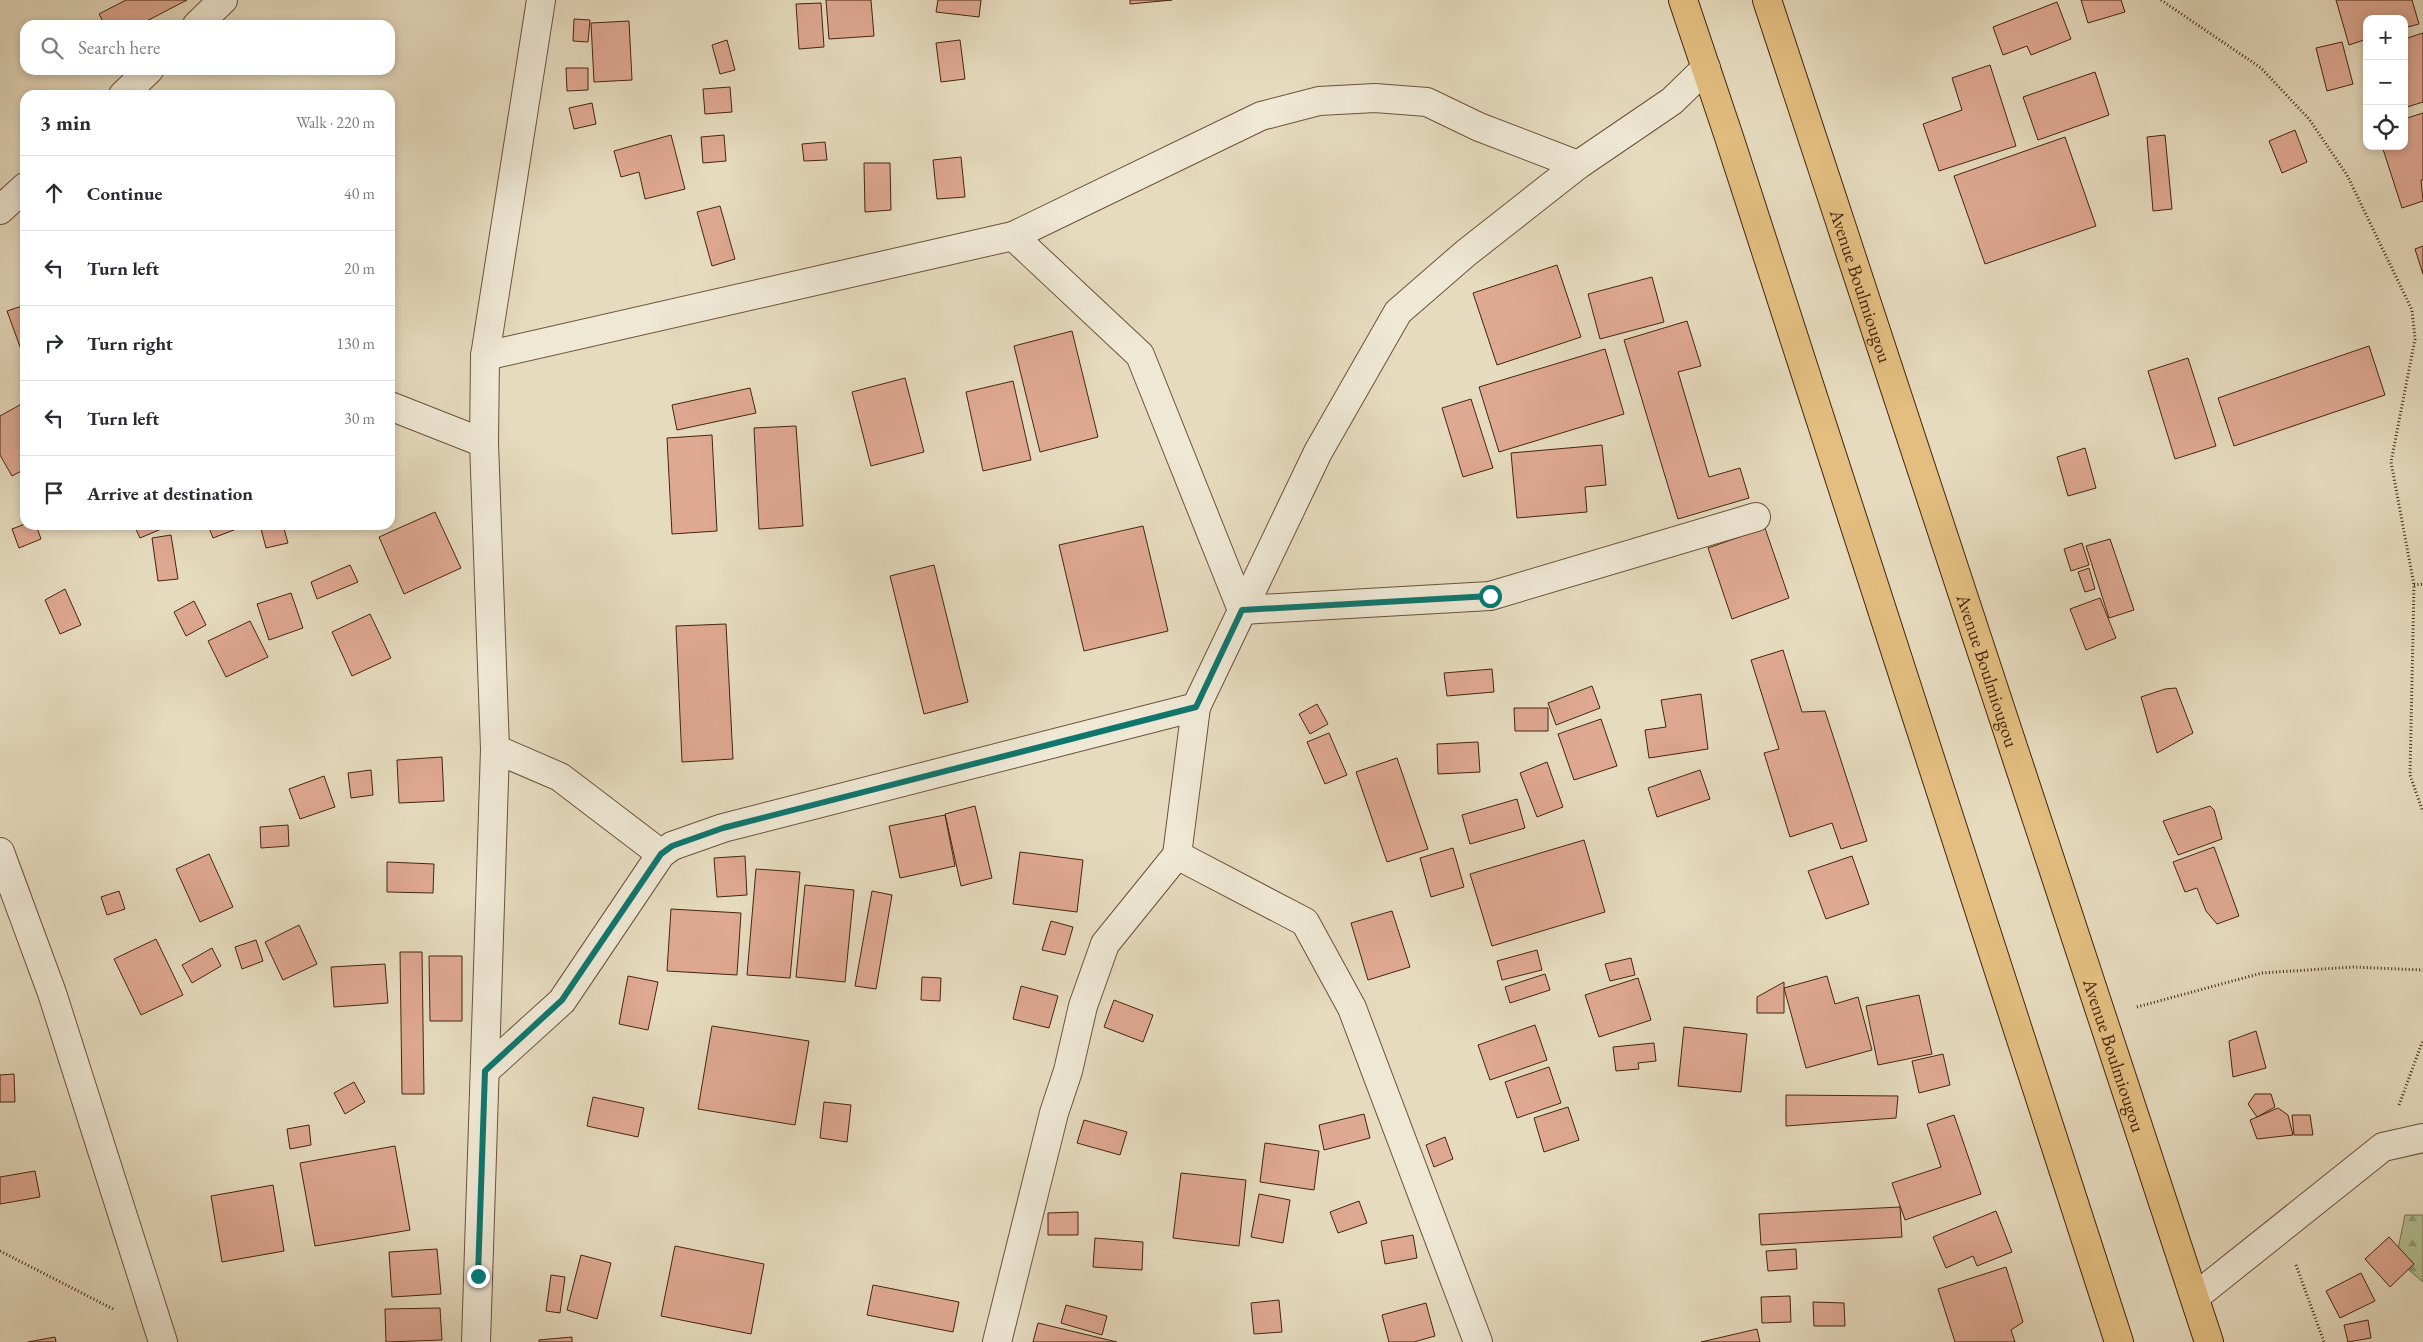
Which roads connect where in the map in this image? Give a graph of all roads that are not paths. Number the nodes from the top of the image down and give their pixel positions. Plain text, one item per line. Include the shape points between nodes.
1 (224, 0) edge
2 (541, 0) edge
3 (1683, 0) edge
4 (1767, 0) edge
5 (202, 20) edge
6 (1706, 68) junction
7 (1578, 165) junction
8 (20, 192) edge
9 (0, 210) edge
10 (1013, 236) junction
11 (485, 356) junction
12 (395, 408) edge
13 (484, 443) junction
14 (1756, 517) dead end
15 (1242, 610) junction
16 (1196, 707) junction
17 (495, 748) junction
18 (0, 852) edge
19 (661, 854) junction
20 (1178, 855) junction
21 (485, 1071) junction
22 (2423, 1138) edge
23 (2195, 1297) junction
24 (162, 1338) edge
25 (476, 1342) edge
26 (997, 1342) edge
27 (1478, 1342) edge
28 (2118, 1342) edge
29 (2209, 1342) edge

1 - 5 street
2 - 11 street
3 - 6 highway
4 - 23 highway, Avenue Boulmiougou
6 - 7 street via 1672,101
6 - 28 highway
7 - 10 street via 1427,102 1375,98 1319,101 1262,116
7 - 15 street via 1466,253 1398,312 1318,452
8 - 9 street
10 - 11 street
10 - 15 street via 1140,356
11 - 13 street
12 - 13 street
13 - 17 street
14 - 15 street via 1490,596
15 - 16 street
16 - 19 street via 723,828 672,846
16 - 20 street
17 - 19 street via 560,777
17 - 21 street
18 - 24 street via 52,993
19 - 21 street via 562,1000
20 - 26 street via 1105,944 1083,1006
20 - 27 street via 1305,922 1352,1008
21 - 25 street
22 - 23 street via 2383,1147
23 - 29 highway, Avenue Boulmiougou

